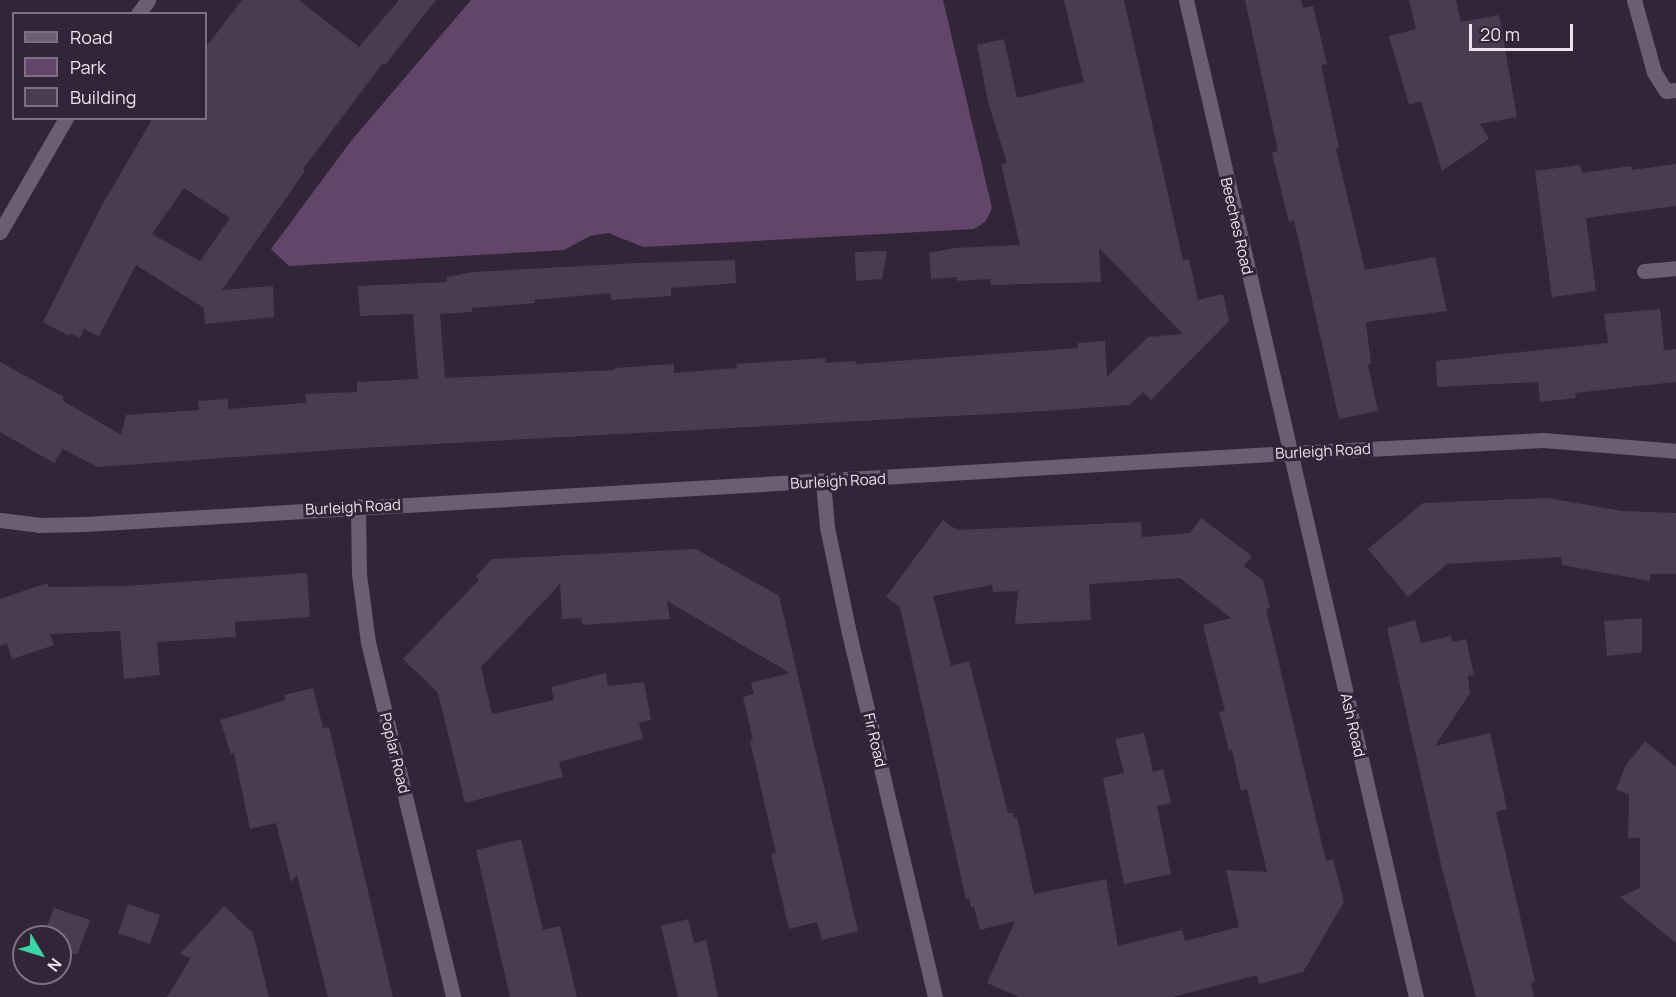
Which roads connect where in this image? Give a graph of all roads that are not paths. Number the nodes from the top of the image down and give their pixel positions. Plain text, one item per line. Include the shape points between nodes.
1 (1186, 0) edge
2 (1634, 0) edge
3 (1676, 90) edge
4 (65, 120) edge
5 (0, 232) edge
6 (1676, 268) edge
7 (1644, 271) dead end
8 (1676, 451) edge
9 (1288, 453) junction
10 (823, 482) junction
11 (358, 506) junction
12 (0, 520) edge
13 (1410, 996) edge
14 (453, 997) edge
15 (935, 997) edge

1 - 9 street, Beeches Road
2 - 3 street via 1654,72 1666,91
4 - 5 street
6 - 7 street
8 - 9 street, Burleigh Road via 1543,440
9 - 10 street, Burleigh Road
9 - 13 street, Ash Road
10 - 11 street, Burleigh Road
10 - 15 street, Fir Road via 827,527 849,633
11 - 12 street, Burleigh Road via 73,524
11 - 14 street, Poplar Road via 359,574 368,642

